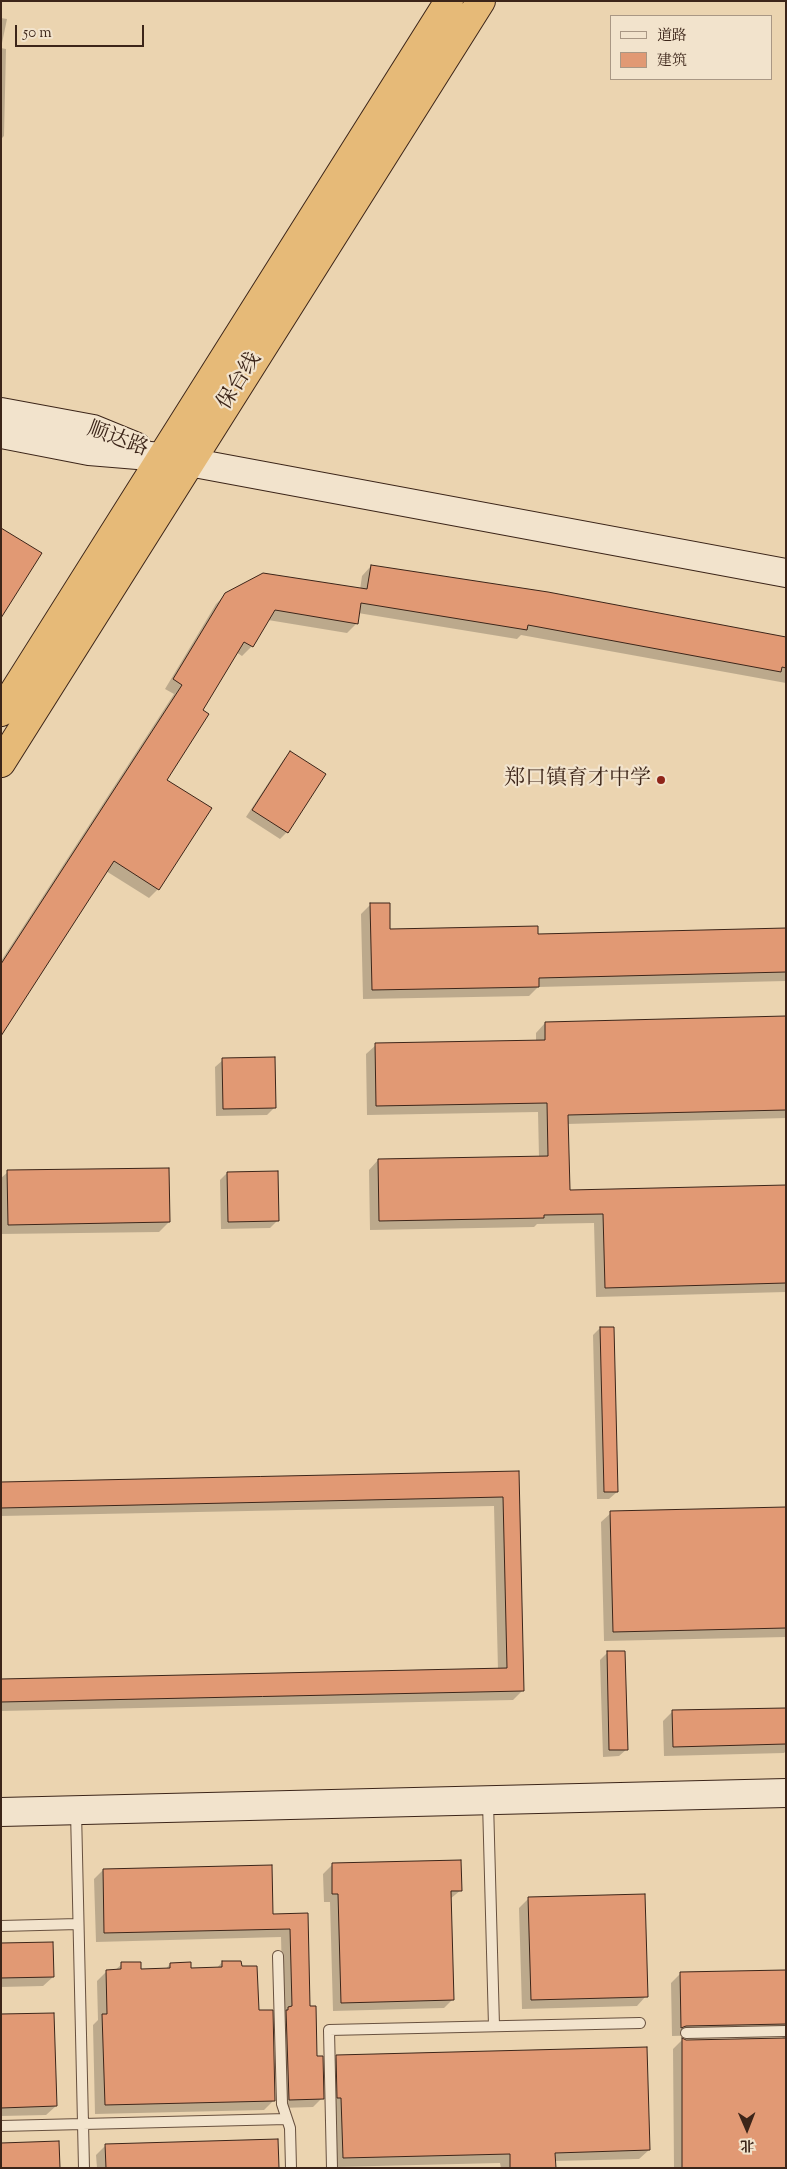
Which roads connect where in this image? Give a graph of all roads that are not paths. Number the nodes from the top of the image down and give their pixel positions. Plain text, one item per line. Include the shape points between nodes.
1 (449, 1) edge
2 (481, 1) edge
3 (1, 412) edge
4 (1, 434) edge
5 (162, 457) junction
6 (191, 462) junction
7 (786, 573) edge
8 (1, 712) edge
9 (1, 763) edge
10 (786, 1793) edge
11 (488, 1800) junction
12 (76, 1810) junction
13 (1, 1812) edge
14 (78, 1924) junction
15 (1, 1926) edge
16 (278, 1956) dead end
17 (640, 2023) dead end
18 (494, 2026) junction
19 (786, 2031) edge
20 (686, 2033) dead end
21 (287, 2119) junction
22 (83, 2124) junction
23 (1, 2126) edge
24 (84, 2168) edge
25 (291, 2168) edge
26 (332, 2168) edge

1 - 5 highway, 保台线
2 - 6 highway, 保台线
3 - 5 street, 顺达路 via 93,429
4 - 5 street, 顺达路 via 89,451
5 - 6 street
5 - 8 highway, 保台线
6 - 7 street
6 - 9 highway, 保台线
10 - 11 street
11 - 12 street
11 - 18 lane
12 - 13 street
12 - 14 lane
14 - 15 lane
14 - 22 lane
16 - 21 lane via 282,2104
17 - 18 lane
18 - 26 lane via 329,2030
19 - 20 lane
21 - 22 lane
21 - 25 lane
22 - 23 lane
22 - 24 lane

